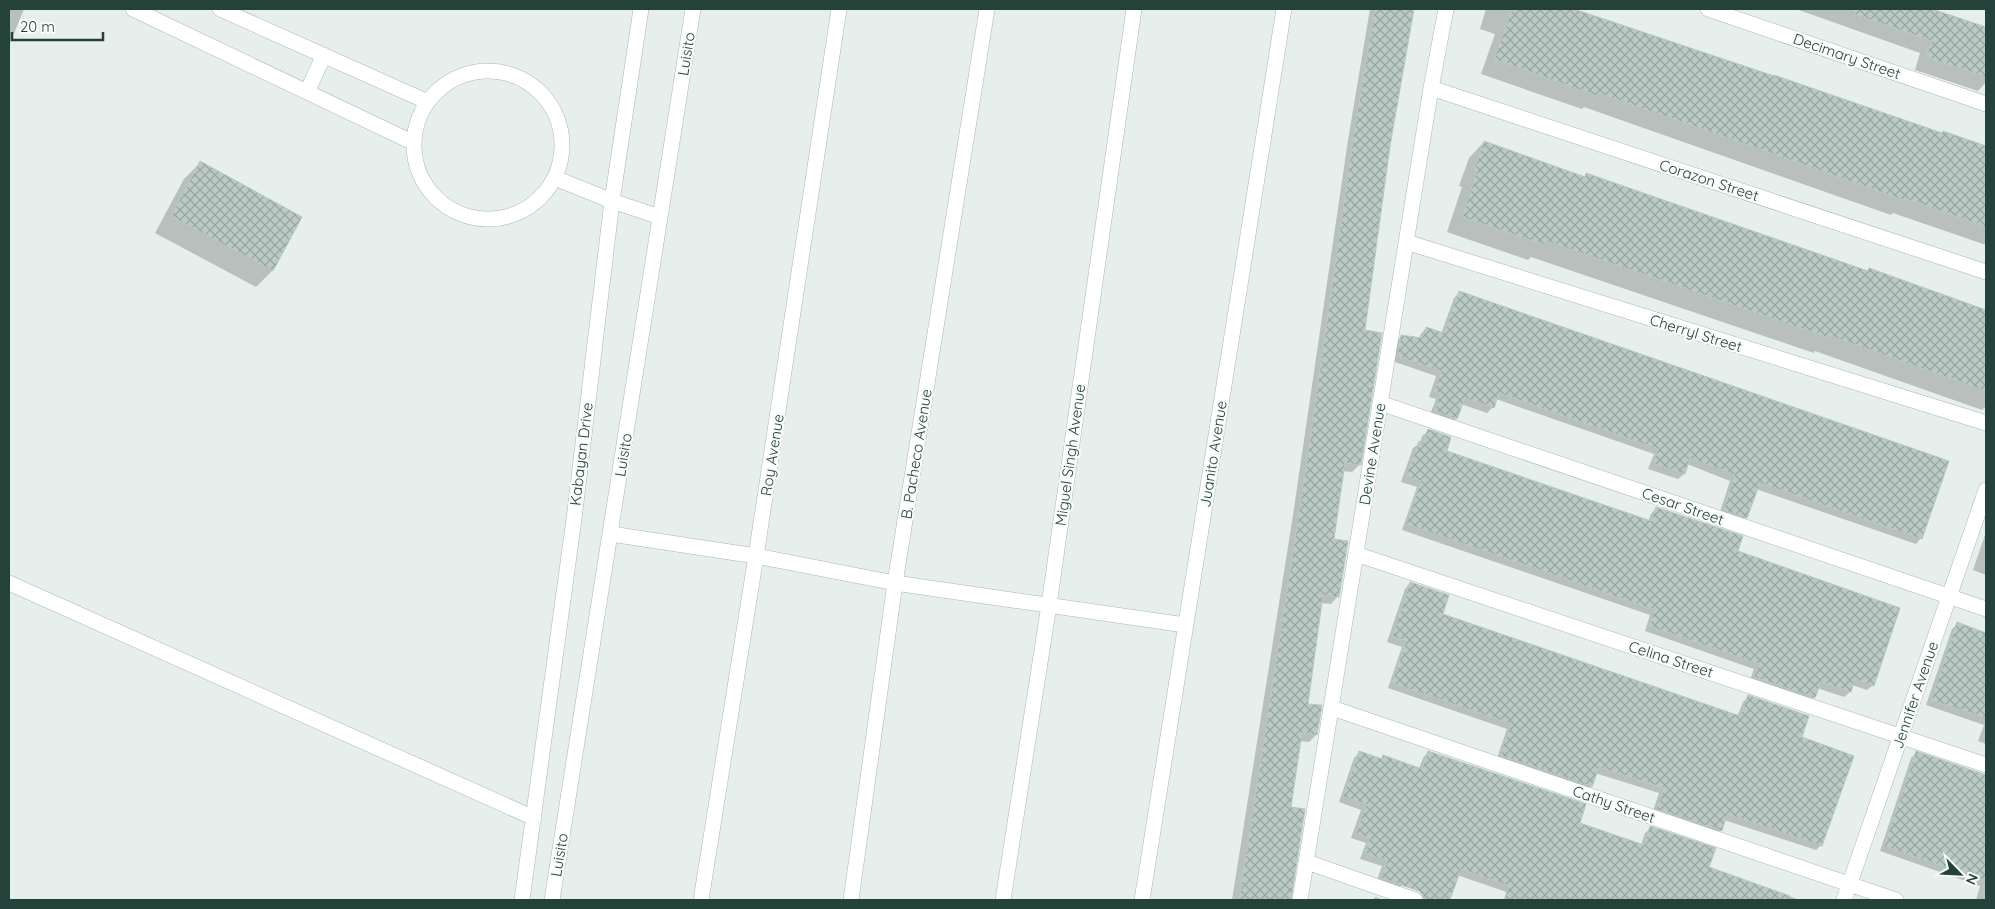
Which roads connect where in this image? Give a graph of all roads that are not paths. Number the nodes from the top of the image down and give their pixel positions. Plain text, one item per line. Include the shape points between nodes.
1 (133, 9) edge
2 (220, 9) edge
3 (641, 9) edge
4 (693, 9) edge
5 (839, 9) edge
6 (987, 9) edge
7 (1134, 9) edge
8 (1284, 9) edge
9 (1446, 9) edge
10 (1708, 9) edge
11 (324, 55) junction
12 (1431, 88) junction
13 (307, 92) junction
14 (428, 102) junction
15 (1986, 104) edge
16 (414, 143) junction
17 (555, 178) junction
18 (612, 201) junction
19 (660, 217) junction
20 (1406, 242) junction
21 (1986, 272) edge
22 (1380, 403) junction
23 (1986, 423) edge
24 (1986, 490) edge
25 (610, 534) junction
26 (1356, 554) junction
27 (756, 556) junction
28 (9, 583) edge
29 (896, 583) junction
30 (1949, 597) junction
31 (1049, 605) junction
32 (1986, 609) edge
33 (1185, 625) junction
34 (1332, 708) junction
35 (1901, 736) junction
36 (1986, 765) edge
37 (534, 818) junction
38 (1307, 862) junction
39 (1849, 884) junction
40 (522, 900) edge
41 (552, 900) edge
42 (701, 900) edge
43 (851, 900) edge
44 (1003, 900) edge
45 (1142, 900) edge
46 (1300, 900) edge
47 (1415, 900) edge
48 (1844, 900) edge
49 (1896, 900) edge

1 - 13 street
2 - 11 street
3 - 18 street, Kabayan Drive
4 - 19 street, Luisito
5 - 27 street, Roy Avenue
6 - 29 street, B. Pacheco Avenue
7 - 31 street, Miguel Singh Avenue
8 - 33 street, Juanito Avenue
9 - 12 street, Devine Avenue
10 - 15 street, Decimary Street
11 - 13 street
11 - 14 street
12 - 20 street, Devine Avenue
12 - 21 street, Corazon Street
13 - 16 street
14 - 16 street via 416,128
14 - 17 street via 451,80 481,71 512,74 519,78 539,91 557,116 562,148
16 - 17 street via 417,168 428,190 447,208 470,218 495,219 519,213 540,198
17 - 18 street
18 - 19 street
18 - 37 street, Kabayan Drive
19 - 25 street, Luisito
20 - 22 street, Devine Avenue
20 - 23 street, Cherryl Street
22 - 26 street, Devine Avenue
22 - 30 street, Cesar Street
24 - 30 street, Jennifer Avenue
25 - 27 street
25 - 41 street, Luisito
26 - 34 street, Devine Avenue
26 - 35 street, Celina Street
27 - 29 street
27 - 42 street, Roy Avenue
28 - 37 street
29 - 31 street
29 - 43 street, B. Pacheco Avenue
30 - 32 street, Cesar Street
30 - 35 street, Jennifer Avenue
31 - 33 street
31 - 44 street, Miguel Singh Avenue
33 - 45 street, Juanito Avenue
34 - 38 street, Devine Avenue
34 - 39 street, Cathy Street
35 - 36 street, Celina Street
35 - 39 street, Jennifer Avenue
37 - 40 street, Kabayan Drive
38 - 46 street, Devine Avenue
38 - 47 street
39 - 48 street, Jennifer Avenue
39 - 49 street, Cathy Street

